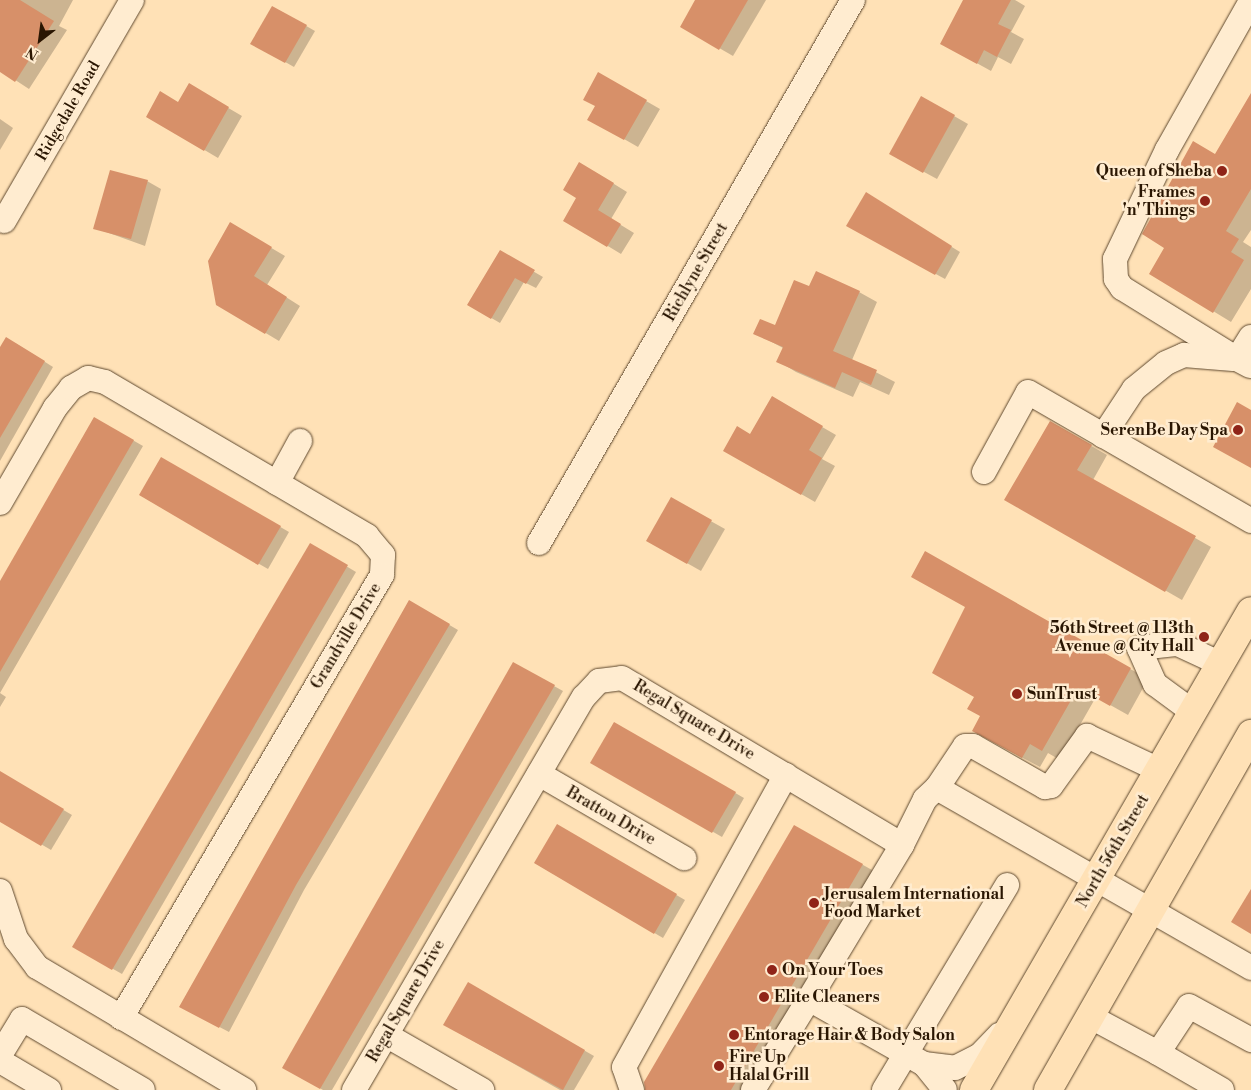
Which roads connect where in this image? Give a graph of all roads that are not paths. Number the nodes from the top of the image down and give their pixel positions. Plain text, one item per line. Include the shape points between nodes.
1 (132, 0) edge
2 (853, 0) edge
3 (1251, 1) edge
4 (4, 221) dead end
5 (1251, 337) edge
6 (1244, 363) edge
7 (1103, 436) junction
8 (300, 441) dead end
9 (984, 472) dead end
10 (278, 483) junction
11 (0, 503) edge
12 (1251, 521) edge
13 (539, 543) dead end
14 (1251, 611) edge
15 (1221, 664) junction
16 (1193, 712) junction
17 (1249, 744) edge
18 (1159, 770) junction
19 (538, 774) junction
20 (786, 775) junction
21 (937, 788) junction
22 (902, 845) junction
23 (684, 858) dead end
24 (1095, 880) junction
25 (1007, 884) dead end
26 (0, 891) edge
27 (1149, 910) junction
28 (1251, 968) edge
29 (809, 999) junction
30 (1089, 1016) junction
31 (1016, 1017) junction
32 (121, 1018) junction
33 (386, 1035) junction
34 (1251, 1040) edge
35 (1158, 1053) junction
36 (0, 1055) edge
37 (914, 1059) junction
38 (0, 1061) edge
39 (49, 1090) edge
40 (143, 1090) edge
41 (244, 1090) edge
42 (354, 1090) edge
43 (482, 1090) edge
44 (632, 1090) edge
45 (753, 1090) edge
46 (884, 1090) edge
47 (945, 1090) edge
48 (974, 1090) edge
49 (1048, 1090) edge
50 (1222, 1090) edge

1 - 4 street, Ridgedale Road
2 - 13 street, Richlyne Street
3 - 6 street via 1167,150 1114,259 1116,279 1122,288
5 - 6 street
6 - 7 street via 1184,356 1166,363 1134,389
7 - 9 street via 1028,392
7 - 12 street
8 - 10 street
10 - 11 street, Grandville Drive via 105,382 88,378 71,388 55,408
10 - 32 street, Grandville Drive via 367,536 383,555 382,575
14 - 15 main road, North 56th Street
15 - 16 main road, North 56th Street
15 - 16 street via 1178,644 1139,648 1155,684
16 - 18 main road, North 56th Street
17 - 27 main road
18 - 21 street via 1086,736 1051,786 965,746
18 - 24 main road, North 56th Street
19 - 20 street, Regal Square Drive via 584,697 599,681 622,678
19 - 23 street, Bratton Drive
19 - 33 street, Regal Square Drive
20 - 22 street, Regal Square Drive
20 - 44 street via 624,1067
21 - 22 street via 925,800
21 - 24 street
22 - 29 street
24 - 27 street
24 - 31 main road, North 56th Street
25 - 37 street
26 - 32 street via 16,939 37,967
27 - 28 street
27 - 30 main road
29 - 37 street
29 - 45 street
30 - 35 street
30 - 49 main road
31 - 37 street via 972,1060 955,1068
31 - 48 main road, North 56th Street
32 - 41 street
33 - 42 street, Regal Square Drive
33 - 43 street
34 - 35 street via 1189,1006
35 - 50 street
36 - 40 street via 22,1018
37 - 46 street
37 - 47 street
38 - 39 street

